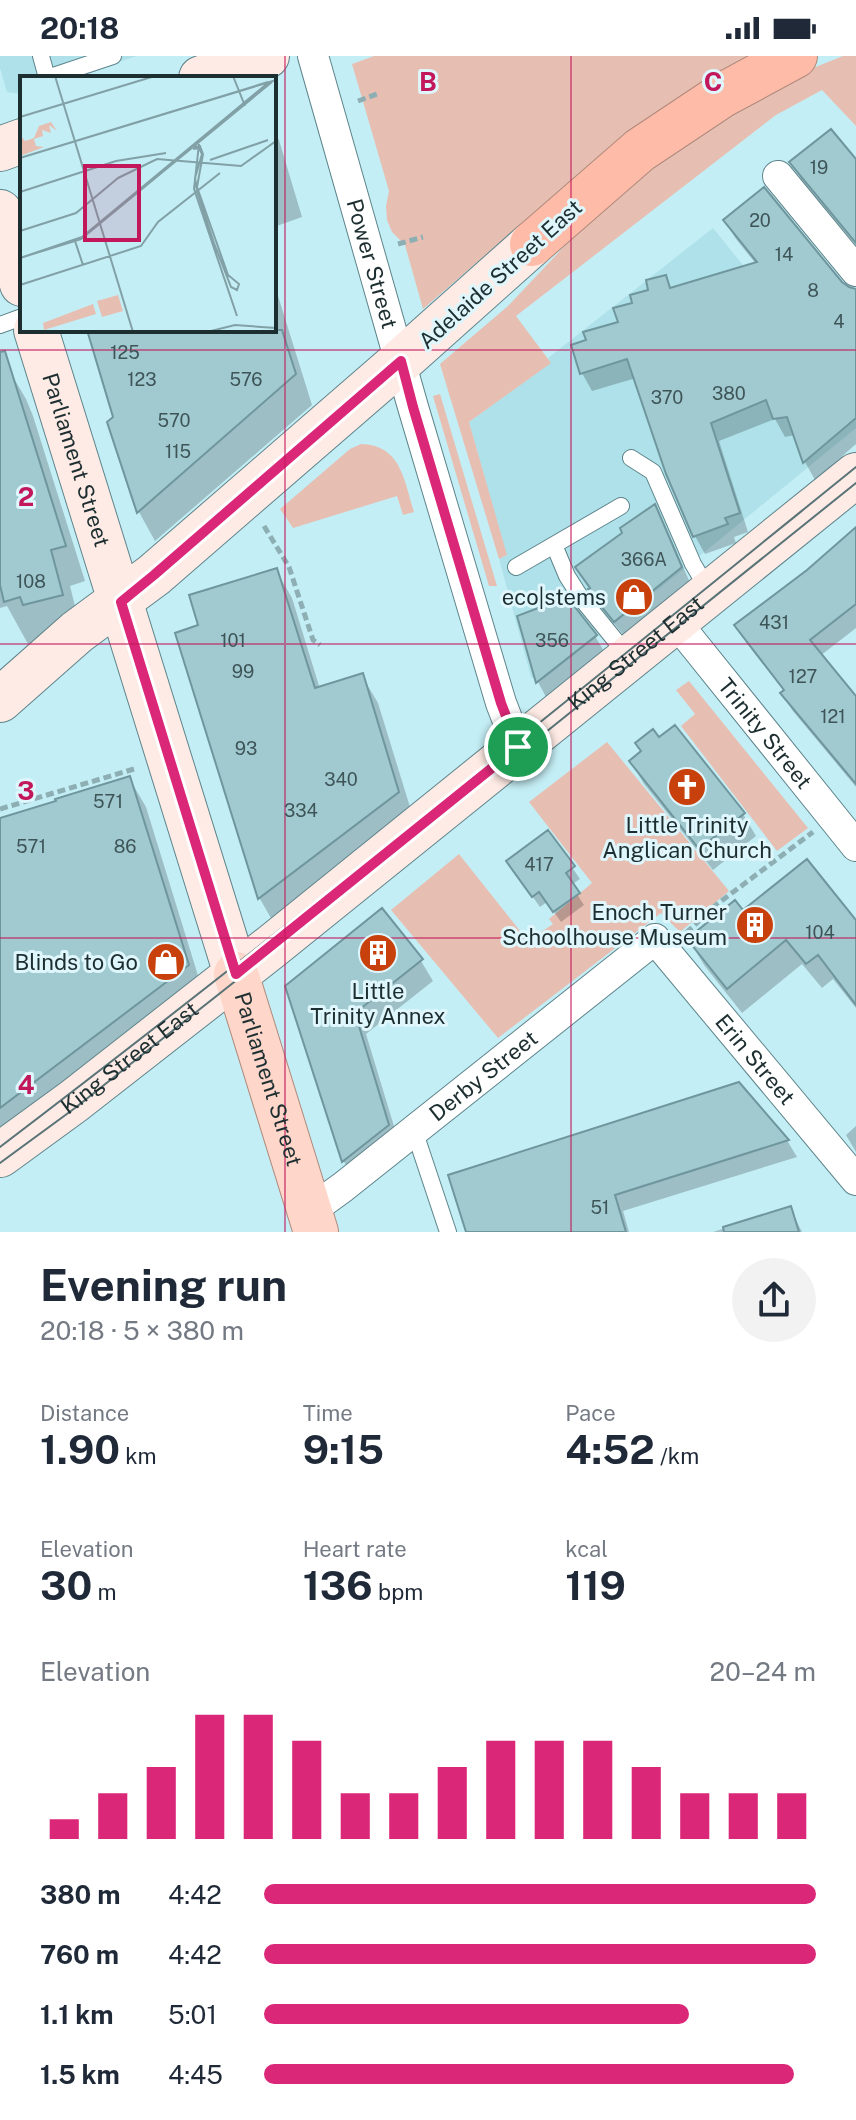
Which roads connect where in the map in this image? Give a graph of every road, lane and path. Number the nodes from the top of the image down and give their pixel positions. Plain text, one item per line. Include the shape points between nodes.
1 (41, 56) edge
2 (113, 56) edge
3 (267, 56) edge
4 (313, 56) edge
5 (795, 56) edge
6 (211, 69) edge
7 (46, 76) edge
8 (53, 76) edge
9 (380, 93) dead end
10 (358, 101) dead end
11 (20, 142) edge
12 (0, 149) edge
13 (778, 176) dead end
14 (0, 212) edge
15 (423, 237) dead end
16 (398, 244) dead end
17 (532, 244) joint
18 (856, 271) edge
19 (20, 277) edge
20 (20, 318) edge
21 (0, 325) edge
22 (37, 332) edge
23 (401, 361) junction
24 (631, 458) dead end
25 (856, 475) edge
26 (621, 506) dead end
27 (261, 522) dead end
28 (554, 545) junction
29 (516, 567) dead end
30 (710, 593) junction
31 (121, 602) junction
32 (675, 621) junction
33 (320, 645) dead end
34 (629, 658) junction
35 (0, 700) edge
36 (518, 747) junction
37 (134, 769) dead end
38 (0, 809) edge
39 (815, 830) dead end
40 (856, 846) edge
41 (667, 939) junction
42 (236, 974) junction
43 (414, 1130) junction
44 (0, 1155) edge
45 (856, 1180) edge
46 (313, 1221) edge
47 (448, 1232) edge

1 - 7 lane
2 - 8 lane
3 - 6 main road
4 - 23 street, Power Street
5 - 17 highway, Adelaide Street East via 651,142
9 - 10 path
11 - 12 main road
13 - 18 street
14 - 19 main road
15 - 16 path
17 - 23 main road, Adelaide Street East
20 - 21 lane
22 - 31 main road, Parliament Street
23 - 31 main road, Adelaide Street East
23 - 36 street, Power Street
24 - 30 lane via 653,472
25 - 30 main road, King Street East
26 - 28 lane
27 - 33 path via 289,567 313,640
28 - 29 lane
28 - 34 lane via 581,598
30 - 32 main road, King Street East
31 - 35 main road, Adelaide Street East via 77,632
31 - 42 main road, Parliament Street
32 - 34 main road, King Street East
32 - 40 street, Trinity Street
34 - 36 main road, King Street East
36 - 42 main road, King Street East
37 - 38 path
39 - 41 path
41 - 43 street, Derby Street
41 - 45 street, Erin Street
42 - 44 main road, King Street East
42 - 46 main road, Parliament Street
43 - 46 street, Derby Street
43 - 47 lane

